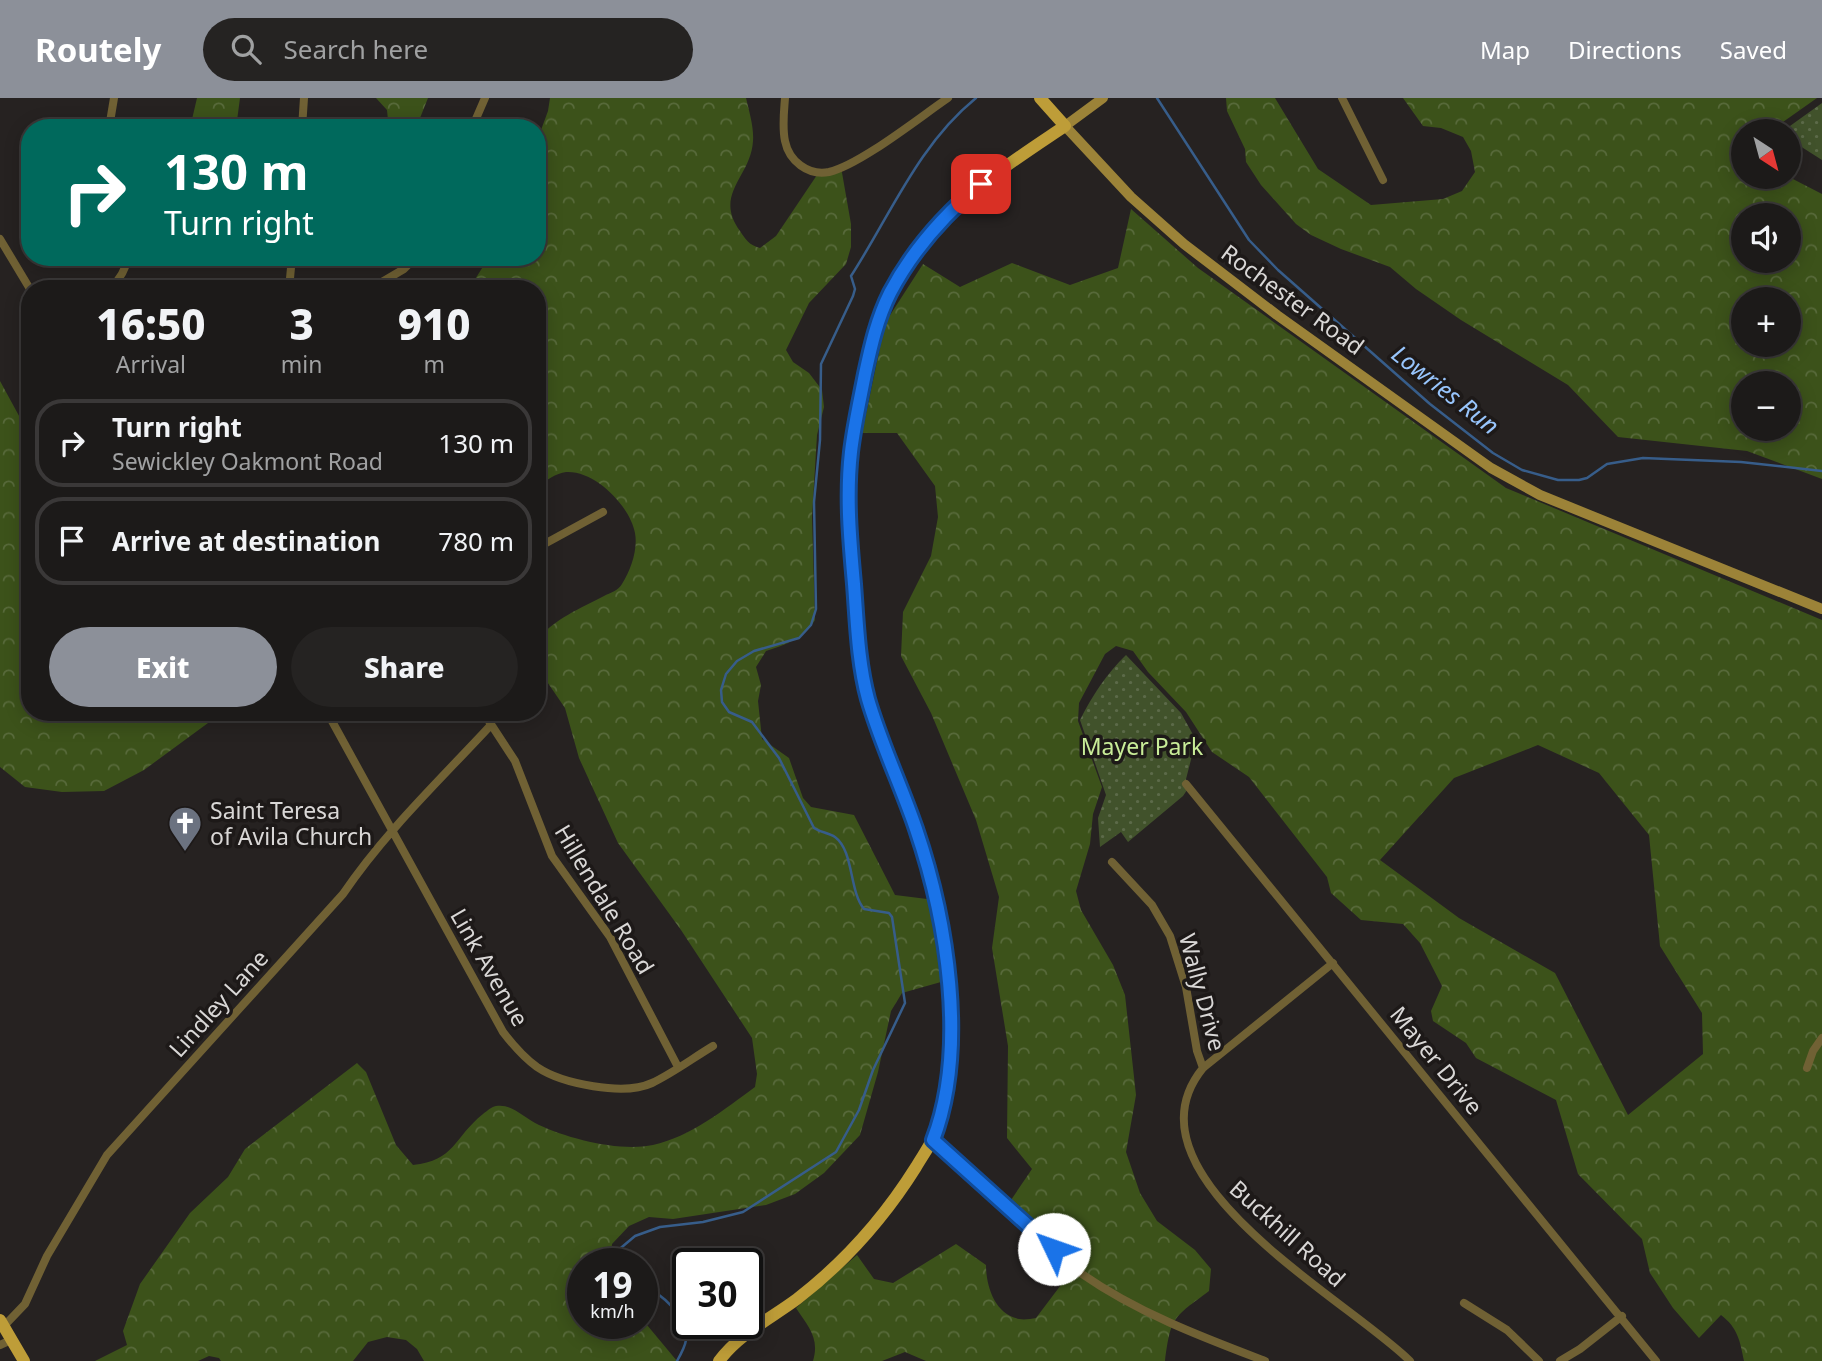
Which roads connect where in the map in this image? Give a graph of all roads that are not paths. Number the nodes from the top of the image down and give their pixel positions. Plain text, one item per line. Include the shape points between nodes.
1 (114, 98) edge
2 (304, 98) edge
3 (485, 98) edge
4 (785, 98) edge
5 (948, 98) edge
6 (1040, 98) edge
7 (1103, 98) edge
8 (1342, 98) edge
9 (934, 102) edge
10 (110, 119) edge
11 (303, 119) edge
12 (476, 119) edge
13 (1065, 126) junction
14 (1382, 180) dead end
15 (0, 239) edge
16 (407, 266) edge
17 (25, 280) edge
18 (385, 280) edge
19 (603, 512) dead end
20 (546, 543) edge
21 (1822, 609) edge
22 (332, 721) edge
23 (488, 721) edge
24 (490, 726) junction
25 (1186, 784) dead end
26 (392, 831) junction
27 (1112, 862) dead end
28 (1333, 963) junction
29 (1822, 1038) edge
30 (713, 1046) dead end
31 (678, 1067) junction
32 (1203, 1068) junction
33 (1807, 1068) dead end
34 (933, 1140) junction
35 (1464, 1303) dead end
36 (1622, 1316) junction
37 (2, 1324) edge
38 (6, 1343) edge
39 (24, 1361) edge
40 (719, 1361) edge
41 (1265, 1361) edge
42 (1410, 1361) edge
43 (1539, 1361) edge
44 (1560, 1361) edge
45 (1657, 1361) edge

1 - 10 street
2 - 11 street
3 - 12 street
4 - 9 street via 785,145 803,167 819,172 851,162
5 - 9 street
6 - 13 main road, Rochester Road
7 - 13 street
8 - 14 street
13 - 21 street, Rochester Road via 1131,197 1184,244 1490,468 1540,495
13 - 34 main road via 971,192 914,255 878,320 853,433 850,525 862,673 920,841 939,916 948,981 950,1070
15 - 17 street
16 - 18 street
19 - 20 street
22 - 26 street, Link Avenue
23 - 24 street, Hillendale Road
24 - 26 street, Lindley Lane
24 - 31 street, Hillendale Road via 515,761 552,856 610,937
25 - 28 street, Mayer Drive
26 - 31 street, Link Avenue via 503,1032 524,1056 564,1078 626,1089 651,1083
26 - 37 street, Lindley Lane via 343,894 107,1154 24,1304
27 - 32 street, Wally Drive via 1152,905 1170,936 1184,976
28 - 32 street, Buckhill Road
28 - 36 street, Mayer Drive
29 - 33 street
30 - 31 street, Link Avenue
32 - 42 street, Buckhill Road via 1188,1091 1184,1123 1201,1175 1258,1237
34 - 40 main road via 865,1236 811,1287 739,1339
34 - 41 street via 1108,1292
35 - 43 street via 1507,1331
36 - 44 street
36 - 45 street, Mayer Drive
37 - 38 main road
38 - 39 main road

